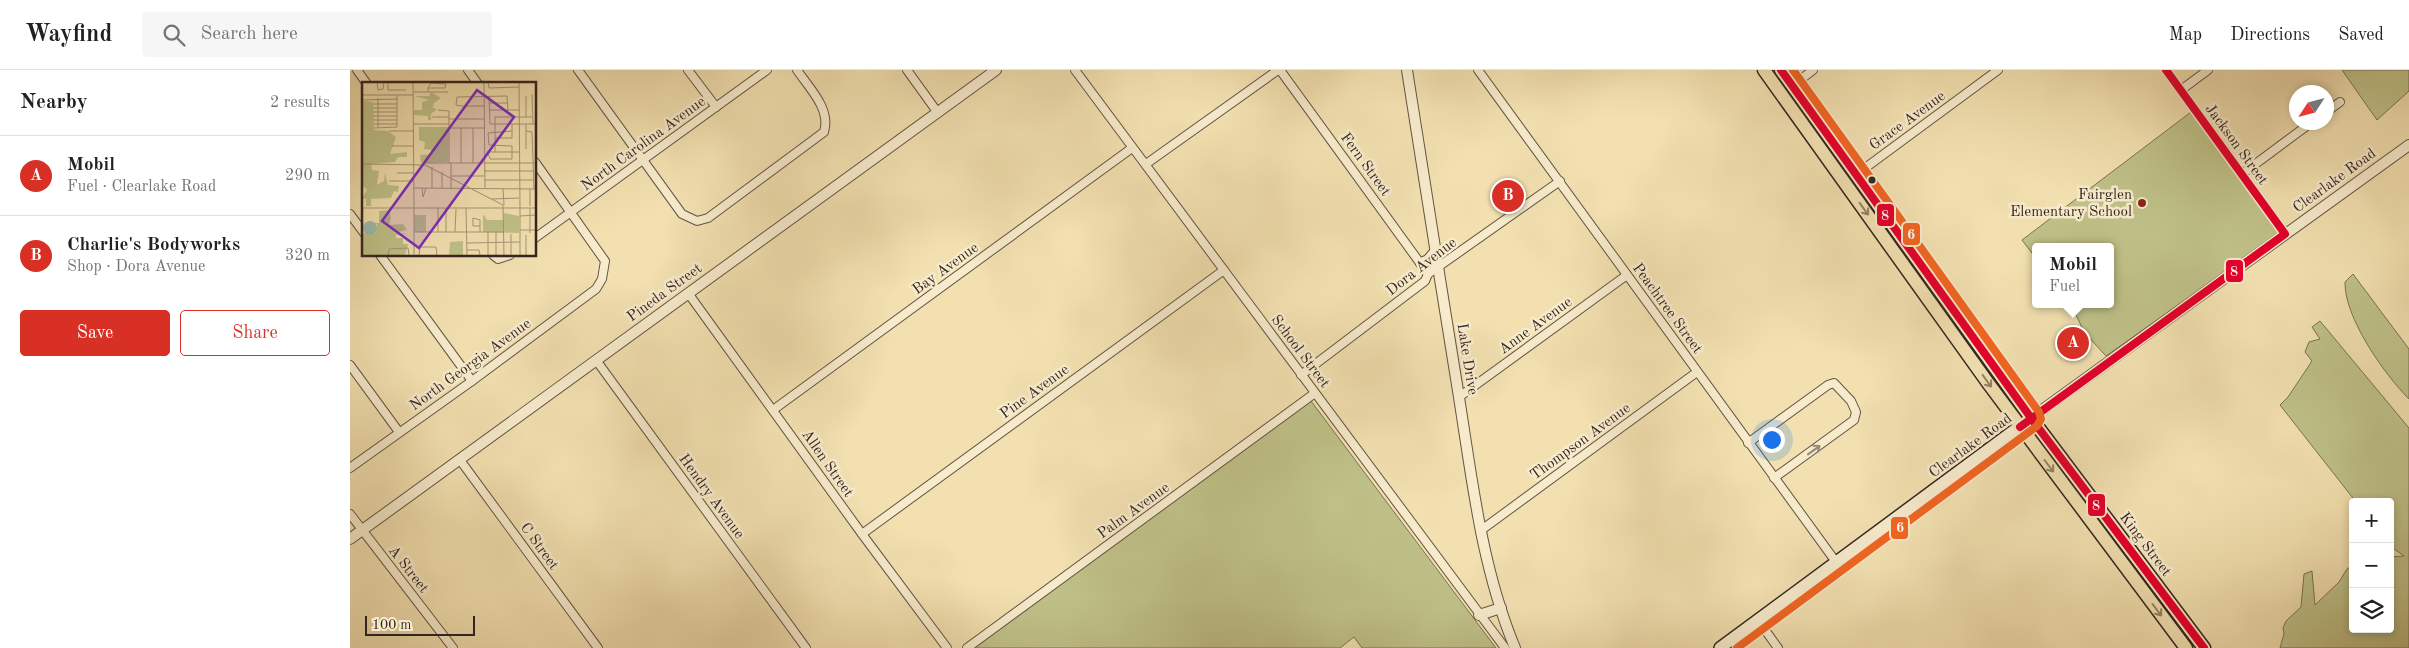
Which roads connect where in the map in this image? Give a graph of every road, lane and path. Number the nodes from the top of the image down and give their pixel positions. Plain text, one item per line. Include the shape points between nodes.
1 (357, 70) edge
2 (468, 70) edge
3 (578, 70) edge
4 (688, 70) edge
5 (767, 70) edge
6 (797, 70) edge
7 (908, 70) edge
8 (996, 70) edge
9 (1075, 70) edge
10 (1279, 70) edge
11 (1407, 70) edge
12 (1478, 70) edge
13 (1764, 70) edge
14 (1772, 70) edge
15 (1781, 70) edge
16 (1813, 70) edge
17 (1998, 70) edge
18 (2166, 70) edge
19 (2208, 70) edge
20 (366, 82) edge
21 (477, 82) edge
22 (1792, 86) junction
23 (2181, 90) junction
24 (1781, 94) junction
25 (2340, 102) dead end
26 (2334, 106) edge
27 (716, 107) junction
28 (938, 113) junction
29 (2301, 130) edge
30 (2409, 145) edge
31 (1132, 148) junction
32 (644, 161) junction
33 (536, 163) edge
34 (1146, 164) junction
35 (1857, 174) junction
36 (2242, 174) junction
37 (1560, 181) junction
38 (1871, 194) junction
39 (571, 211) junction
40 (350, 214) edge
41 (362, 230) edge
42 (2285, 234) junction
43 (536, 237) edge
44 (1434, 253) junction
45 (381, 256) edge
46 (1422, 263) junction
47 (1224, 270) junction
48 (1432, 271) junction
49 (1627, 275) junction
50 (688, 293) junction
51 (596, 360) junction
52 (350, 365) edge
53 (1697, 372) junction
54 (1301, 375) junction
55 (472, 382) junction
56 (1315, 393) junction
57 (1459, 397) junction
58 (773, 410) junction
59 (2031, 418) junction
60 (2020, 427) junction
61 (399, 432) junction
62 (1748, 443) junction
63 (460, 460) junction
64 (350, 468) edge
65 (1774, 478) junction
66 (350, 514) edge
67 (362, 531) junction
68 (1480, 531) junction
69 (862, 534) junction
70 (350, 539) edge
71 (1836, 562) junction
72 (2155, 582) junction
73 (2143, 592) junction
74 (1500, 608) junction
75 (1479, 615) junction
76 (1758, 620) junction
77 (453, 648) edge
78 (598, 648) edge
79 (806, 648) edge
80 (947, 648) edge
81 (967, 648) edge
82 (1505, 648) edge
83 (1515, 648) edge
84 (1720, 648) edge
85 (1778, 648) edge
86 (2186, 648) edge
87 (2204, 648) edge

1 - 20 street
2 - 21 street
3 - 32 street
4 - 27 street
5 - 27 street, North Carolina Avenue
6 - 32 street via 825,111 827,122 824,132 708,218 697,221 682,214
7 - 28 street
8 - 28 street, Pineda Street
9 - 31 street, School Street
10 - 34 street
10 - 46 street, Fern Street
11 - 44 street, Lake Drive
12 - 37 street, Peachtree Street
13 - 24 main road, King Street
14 - 22 main road via 1783,85
15 - 22 main road, King Street
16 - 22 street
17 - 35 street, Grace Avenue
18 - 23 street, Jackson Street
19 - 23 street
22 - 35 main road, King Street
23 - 36 street, Jackson Street
24 - 38 main road via 1794,100 1861,192
24 -> 60 main road, King Street
25 - 26 street
27 - 32 street, North Carolina Avenue
28 - 50 street, Pineda Street
29 - 36 street
30 - 42 street, Clearlake Road
31 - 34 street, School Street
31 - 58 street, Bay Avenue
32 - 39 street, North Carolina Avenue
33 - 39 street
34 - 47 street, School Street
35 - 38 main road, King Street
36 - 42 street, Jackson Street
37 - 48 street, Dora Avenue
37 - 49 street, Peachtree Street
38 - 59 main road, King Street
39 - 43 street, North Carolina Avenue
39 - 55 street, North Georgia Avenue via 605,261 602,279 596,289
40 - 41 street
42 - 59 street, Clearlake Road
44 - 46 street
44 - 48 street, Lake Drive
45 - 55 street
46 - 48 street, Fern Street
47 - 54 street, School Street
47 - 69 street, Pine Avenue
48 - 54 street, Dora Avenue via 1425,281
48 - 57 street, Lake Drive
49 - 53 street, Peachtree Street
49 - 57 street, Anne Avenue
50 - 51 street, Pineda Street
50 - 58 street, Allen Street
51 - 63 street, Pineda Street
51 - 79 street, Hendry Avenue
52 - 61 street
53 - 62 street, Peachtree Street
53 - 68 street, Thompson Avenue
54 - 56 street, School Street
55 - 61 street, North Georgia Avenue
56 - 75 street, School Street
56 - 81 street, Palm Avenue
57 - 68 street, Lake Drive
58 - 69 street, Allen Street
59 - 60 main road, Clearlake Road
59 - 72 main road, King Street
60 - 71 main road, Clearlake Road
60 -> 73 main road, King Street
61 - 64 street, North Georgia Avenue
62 - 65 street, Peachtree Street
65 -> 62 street via 1854,420 1856,412 1851,401 1834,383 1828,385
63 - 67 street, Pineda Street
63 - 78 street, C Street
65 - 71 street, Peachtree Street
66 - 67 street, A Street
67 - 70 street, Pineda Street
67 - 77 street, A Street
68 - 74 street, Lake Drive
69 - 80 street, Allen Street
71 - 76 main road, Clearlake Road
72 - 73 main road
72 - 87 main road, King Street
73 -> 86 main road, King Street
74 - 75 street
74 - 83 street, Lake Drive
75 - 82 street, School Street
76 - 84 main road, Clearlake Road
76 - 85 street

